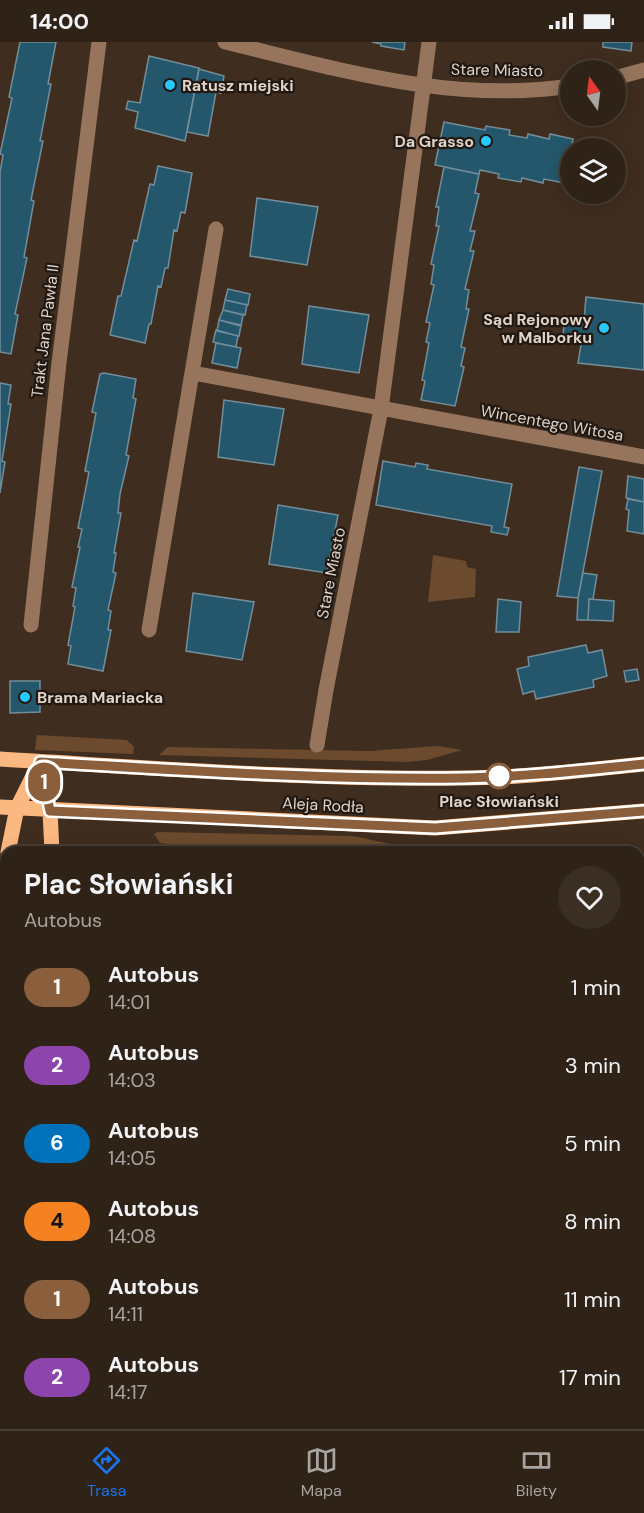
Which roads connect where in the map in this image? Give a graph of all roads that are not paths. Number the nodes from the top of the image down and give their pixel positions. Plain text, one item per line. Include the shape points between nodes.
1 (99, 42) edge
2 (429, 42) edge
3 (233, 43) edge
4 (644, 70) edge
5 (626, 75) edge
6 (423, 86) junction
7 (560, 88) edge
8 (216, 229) dead end
9 (193, 373) junction
10 (381, 409) junction
11 (644, 458) edge
12 (31, 625) dead end
13 (149, 630) dead end
14 (317, 745) dead end
15 (0, 759) edge
16 (40, 762) junction
17 (644, 764) edge
18 (0, 807) edge
19 (17, 808) junction
20 (50, 811) junction
21 (644, 811) edge
22 (9, 846) edge
23 (52, 846) edge

1 - 12 street, Trakt Jana Pawła II
2 - 6 street, Stare Miasto
3 - 6 street, Stare Miasto
4 - 5 street
6 - 7 street, Stare Miasto via 513,91
6 - 10 street, Stare Miasto
8 - 9 street
9 - 10 street
9 - 13 street
10 - 11 street, Wincentego Witosa
10 - 14 street, Stare Miasto
15 - 16 main road, Aleja Rodła
16 - 17 main road, Aleja Rodła via 356,778 560,773
16 - 19 main road
16 - 20 main road
18 - 19 main road, Aleja Rodła
19 - 20 main road, Aleja Rodła
19 - 22 main road
20 - 21 main road, Aleja Rodła via 435,828
20 - 23 main road

